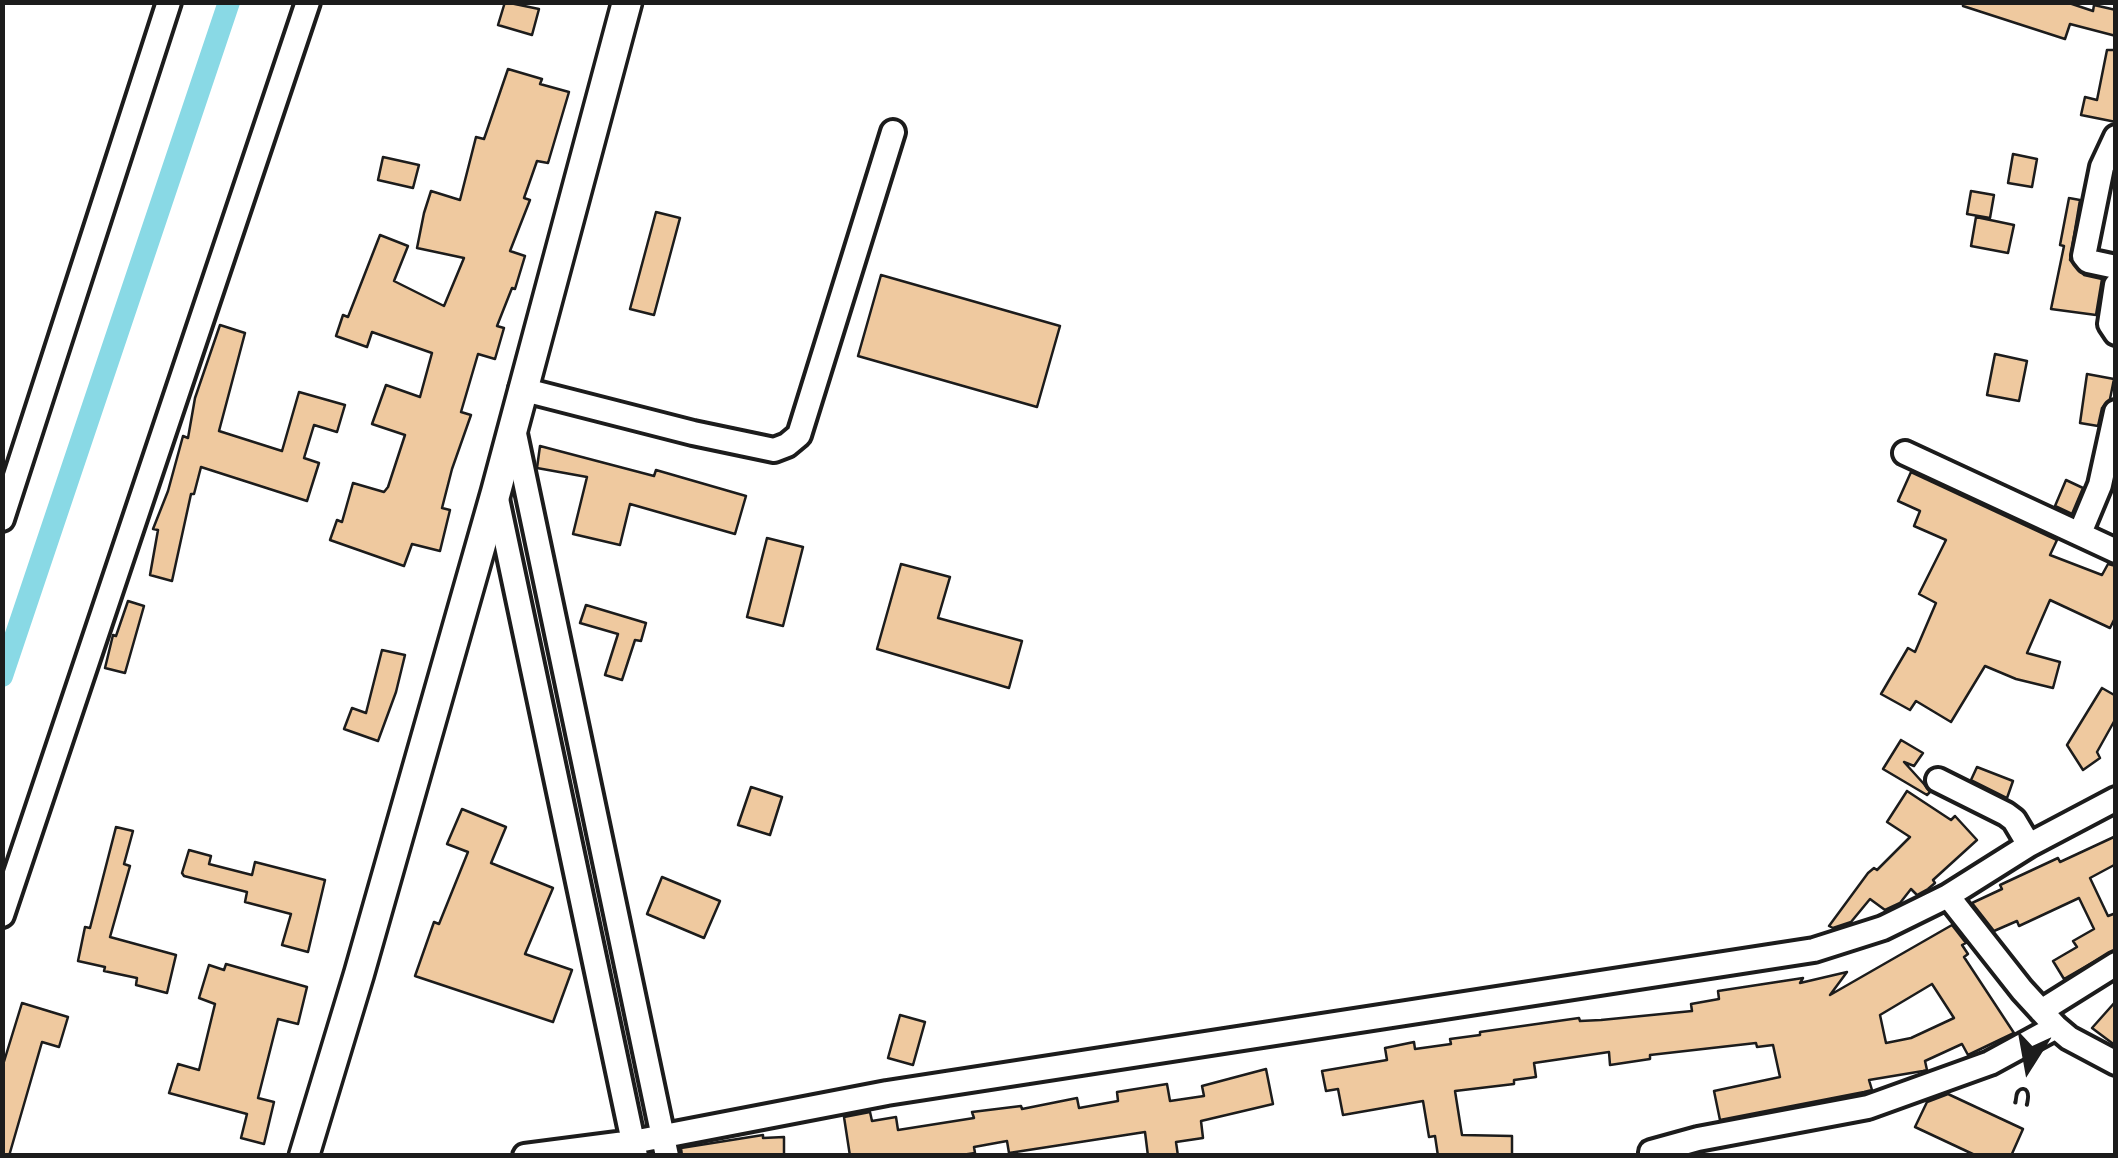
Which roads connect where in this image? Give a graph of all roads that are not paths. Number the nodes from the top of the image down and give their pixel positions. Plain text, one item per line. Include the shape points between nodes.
1 (169, 2) edge
2 (308, 2) edge
3 (627, 2) edge
4 (893, 132) dead end
5 (2116, 137) edge
6 (2116, 267) edge
7 (2116, 285) edge
8 (2116, 333) edge
9 (521, 389) junction
10 (2116, 412) edge
11 (512, 420) junction
12 (1905, 453) dead end
13 (496, 492) junction
14 (2, 519) edge
15 (2080, 534) junction
16 (2116, 550) edge
17 (1938, 780) dead end
18 (2116, 799) edge
19 (2029, 845) junction
20 (1948, 896) junction
21 (2, 916) edge
22 (2116, 964) edge
23 (2048, 1019) junction
24 (2116, 1063) edge
25 (665, 1146) edge
26 (634, 1149) edge
27 (304, 1156) edge
28 (525, 1156) edge
29 (1651, 1156) edge

1 - 14 street
2 - 21 street
3 - 9 main road
4 - 9 street via 804,419 787,445 774,450 693,433
5 - 6 street via 2102,167 2084,253
7 - 8 street via 2110,324
9 - 11 main road
10 - 15 street via 2100,485
11 - 13 main road
11 - 25 street
12 - 15 street
13 - 26 street
13 - 27 main road
15 - 16 street
17 - 19 street via 2006,814
18 - 19 street
19 - 20 street
20 - 23 street
20 - 25 street via 1883,928 1814,950 888,1093
22 - 23 street
23 - 24 street
23 - 29 street via 1990,1062 1868,1107 1698,1138
25 - 26 street
26 - 28 street

